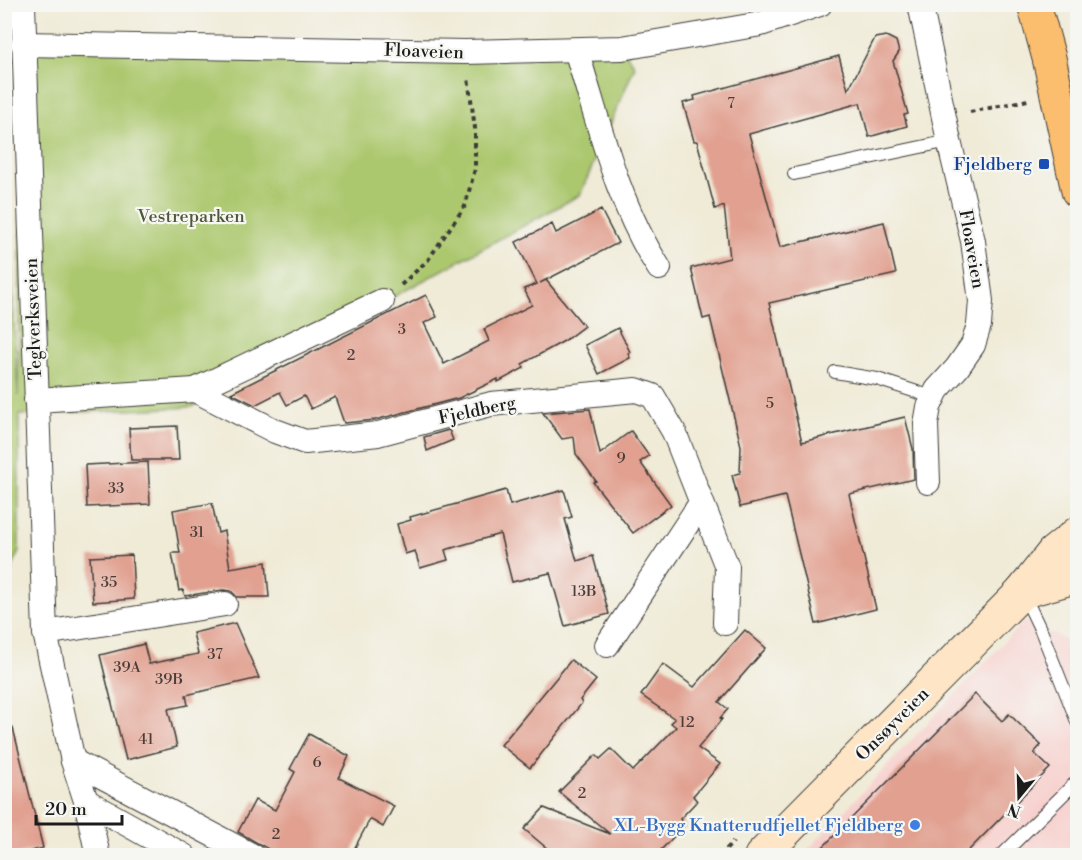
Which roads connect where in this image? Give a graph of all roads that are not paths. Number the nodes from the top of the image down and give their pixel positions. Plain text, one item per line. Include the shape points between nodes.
1 (23, 4) edge
2 (820, 4) edge
3 (920, 4) edge
4 (1034, 4) edge
5 (23, 44) junction
6 (576, 50) junction
7 (949, 141) junction
8 (794, 174) dead end
9 (1077, 191) edge
10 (659, 268) dead end
11 (382, 301) road end
12 (835, 372) dead end
13 (195, 390) junction
14 (932, 397) junction
15 (36, 400) junction
16 (928, 482) dead end
17 (701, 503) junction
18 (1077, 533) edge
19 (1077, 576) edge
20 (1022, 592) junction
21 (225, 604) dead end
22 (725, 623) dead end
23 (45, 633) junction
24 (606, 645) dead end
25 (1077, 724) edge
26 (73, 761) junction
27 (1077, 780) edge
28 (86, 801) junction
29 (98, 855) edge
30 (184, 855) edge
31 (253, 855) edge
32 (761, 855) edge
33 (1001, 855) edge

1 - 5 street, Teglverksveien
2 - 6 street, Floaveien via 761,24 622,48
3 - 7 street, Floaveien
4 - 9 main road
5 - 6 street, Floaveien via 465,52
5 - 15 street, Teglverksveien
6 - 10 street via 624,200 641,240
7 - 8 lane
7 - 14 street, Floaveien via 973,241 981,301 973,345
11 - 13 street
12 - 14 lane via 877,378
13 - 15 street
13 - 17 street, Fjeldberg via 305,442 378,434 491,404 636,390 653,396 674,432
14 - 16 street, Floaveien via 926,424
15 - 23 street, Teglverksveien
17 - 22 street, Fjeldberg via 727,567
17 - 24 street
18 - 20 street, Onsøyveien via 1053,553
19 - 20 street, Onsøyveien
20 - 25 lane
20 - 32 street, Onsøyveien
21 - 23 street
23 - 26 street, Teglverksveien
26 - 28 street, Teglverksveien
26 - 31 street
27 - 33 lane
28 - 29 street, Teglverksveien
28 - 30 street

